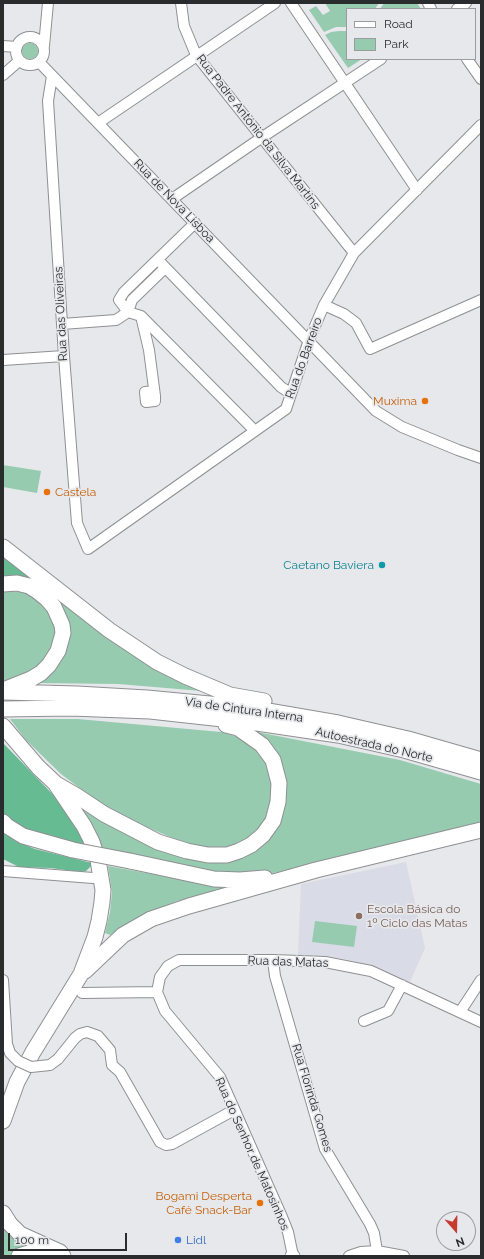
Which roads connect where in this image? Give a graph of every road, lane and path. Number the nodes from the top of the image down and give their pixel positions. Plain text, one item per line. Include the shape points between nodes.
1 (48, 3) edge
2 (181, 3) edge
3 (275, 3) edge
4 (291, 3) edge
5 (46, 18) junction
6 (31, 37) junction
7 (3, 46) edge
8 (44, 46) junction
9 (16, 47) junction
10 (196, 56) junction
11 (380, 60) edge
12 (468, 60) edge
13 (20, 61) junction
14 (39, 62) junction
15 (3, 75) edge
16 (52, 76) junction
17 (481, 79) edge
18 (345, 83) junction
19 (98, 124) junction
20 (481, 125) edge
21 (261, 138) junction
22 (417, 190) junction
23 (172, 199) junction
24 (195, 223) junction
25 (354, 253) junction
26 (158, 260) junction
27 (165, 268) junction
28 (124, 292) junction
29 (132, 300) junction
30 (481, 300) edge
31 (324, 305) junction
32 (128, 312) junction
33 (141, 316) junction
34 (62, 324) junction
35 (163, 338) junction
36 (309, 340) junction
37 (149, 350) junction
38 (64, 356) junction
39 (3, 360) edge
40 (154, 391) dead end
41 (290, 393) junction
42 (255, 431) junction
43 (481, 458) edge
44 (3, 547) edge
45 (88, 549) joint
46 (3, 584) edge
47 (3, 691) edge
48 (3, 709) edge
49 (150, 711) junction
50 (318, 720) junction
51 (3, 726) edge
52 (481, 760) edge
53 (481, 772) edge
54 (55, 783) junction
55 (3, 822) edge
56 (481, 830) edge
57 (316, 870) junction
58 (3, 871) edge
59 (93, 878) dead end
60 (273, 960) junction
61 (81, 974) junction
62 (3, 980) edge
63 (481, 980) edge
64 (402, 985) junction
65 (157, 992) junction
66 (82, 993) dead end
67 (460, 1012) junction
68 (364, 1021) dead end
69 (481, 1022) edge
70 (234, 1110) junction
71 (3, 1121) edge
72 (3, 1213) edge
73 (377, 1251) junction
74 (19, 1256) edge
75 (44, 1256) edge
76 (63, 1256) edge
77 (293, 1256) edge
78 (349, 1256) edge
79 (404, 1256) edge

1 - 5 street
2 - 10 street, Rua Padre António da Silva Martins via 184,26
3 - 10 street
4 - 18 street
5 - 6 street
5 - 8 street
6 - 8 street via 36,38
6 - 9 street via 20,41
7 - 9 street
8 - 14 street via 45,52
9 - 13 street
10 - 19 street
10 - 21 street, Rua Padre António da Silva Martins
11 - 18 street
12 - 17 street
13 - 14 street via 30,66
13 - 15 street
14 - 16 street, Rua de Nova Lisboa
16 - 19 street, Rua de Nova Lisboa
16 - 34 street, Rua das Oliveiras via 48,101
18 - 21 street
18 - 22 street
19 - 23 street, Rua de Nova Lisboa
20 - 22 street, Rua do Barreiro
21 - 23 street
21 - 25 street, Rua Padre António da Silva Martins
22 - 25 street, Rua do Barreiro
23 - 24 street, Rua de Nova Lisboa
24 - 26 street
24 - 36 street, Rua de Nova Lisboa
25 - 31 street, Rua do Barreiro
26 - 27 street
26 - 28 street
27 - 29 street
27 - 41 street via 281,387
28 - 29 street
28 - 32 street via 119,300
29 - 32 street
30 - 31 street via 370,349 356,323
31 - 36 street, Rua do Barreiro
32 - 33 street
32 - 34 street via 116,320
33 - 35 street
33 - 37 street
34 - 38 street, Rua das Oliveiras
35 - 37 street
35 - 42 street
36 - 41 street, Rua do Barreiro
36 - 43 street, Rua de Nova Lisboa via 376,411 402,427
37 - 40 street
38 - 39 street
38 - 45 street, Rua das Oliveiras via 77,523
41 - 42 street, Rua do Barreiro via 286,409
42 - 45 street, Rua do Barreiro
44 - 50 highway via 109,630 157,662 230,695 265,701
46 - 47 highway via 17,583 29,586 42,595 54,607 62,625 58,651 49,665 31,679
47 - 50 highway, Via de Cintura Interna via 220,705
48 - 49 highway, Autoestrada do Norte
49 - 53 highway, Autoestrada do Norte via 338,735 404,750
49 - 54 highway via 238,728 262,745 274,760 279,783 278,802 272,821 263,835 239,851 227,855 187,851 158,842 104,814
50 - 52 highway, Via de Cintura Interna via 408,739
51 - 54 highway
54 - 61 highway via 92,842 101,875 102,902 99,921
55 - 57 highway, bridge via 24,836 41,842 214,879 276,877
56 - 57 highway
57 - 61 highway via 151,919 122,935
58 - 59 street
60 - 64 street, Rua das Matas via 333,963 371,971
60 - 65 street, Rua das Matas via 179,960 168,966 160,977
60 - 73 street, Rua Florinda Gomes via 275,976 325,1149 370,1224
61 - 71 highway via 17,1082
62 - 70 street, bridge via 7,1044 10,1053 18,1061 31,1066 50,1065 80,1034 86,1032 98,1036 110,1050 112,1065 120,1072 160,1142 172,1144
63 - 67 street
64 - 67 street, Rua das Matas
64 - 68 street via 388,1011
65 - 66 street
65 - 70 street, Rua do Senhor de Matosinhos via 165,1011 220,1077
67 - 69 street, Rua das Matas
70 - 77 street, Rua do Senhor de Matosinhos via 282,1217
72 - 76 highway via 20,1234 60,1252
73 - 78 street
73 - 79 street
74 - 75 highway via 29,1253

